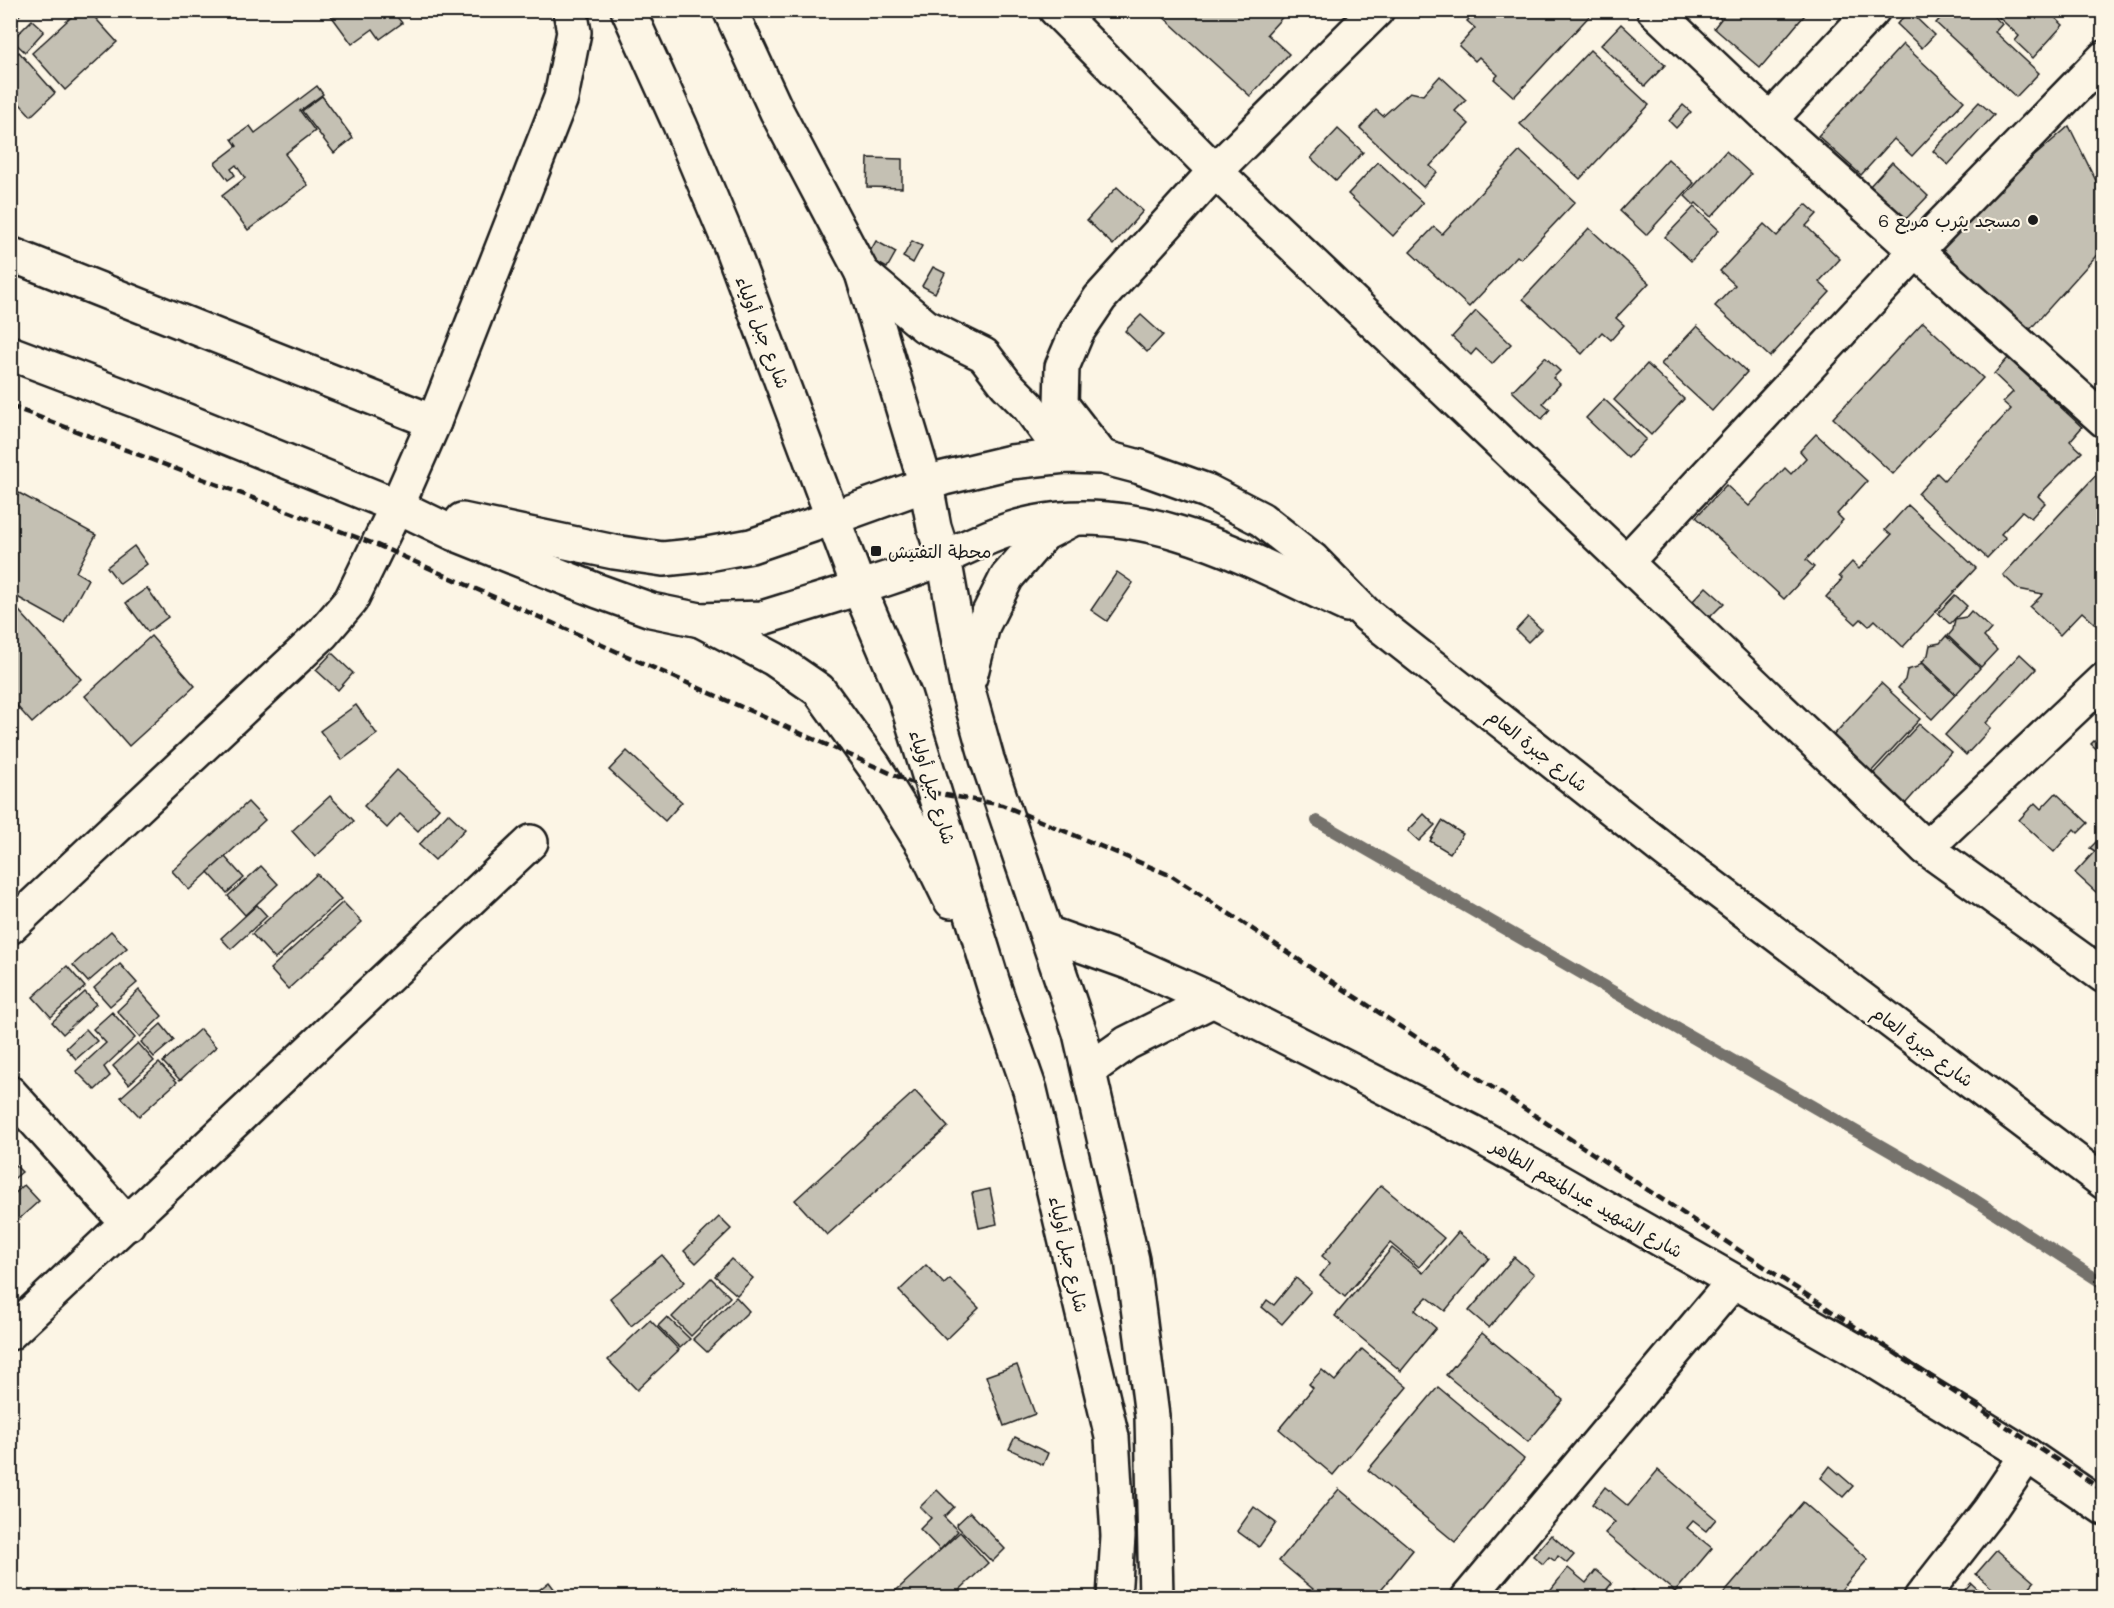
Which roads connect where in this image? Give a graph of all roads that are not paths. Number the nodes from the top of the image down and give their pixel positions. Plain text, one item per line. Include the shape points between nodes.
1 (570, 10) edge
2 (628, 10) edge
3 (730, 10) edge
4 (1056, 10) edge
5 (1377, 10) edge
6 (1654, 10) edge
7 (1874, 10) edge
8 (2103, 58) edge
9 (1770, 120) junction
10 (1215, 171) junction
11 (1916, 251) junction
12 (10, 254) edge
13 (862, 273) junction
14 (10, 353) edge
15 (2103, 420) edge
16 (434, 422) junction
17 (1065, 456) junction
18 (1102, 457) junction
19 (926, 485) junction
20 (406, 510) junction
21 (1076, 517) junction
22 (833, 518) junction
23 (944, 558) junction
24 (1626, 562) junction
25 (859, 588) junction
26 (1367, 615) junction
27 (700, 620) junction
28 (2103, 680) edge
29 (967, 687) junction
30 (531, 842) dead end
31 (1926, 848) junction
32 (10, 927) edge
33 (1047, 933) junction
34 (2103, 976) edge
35 (996, 993) junction
36 (1213, 1000) junction
37 (1089, 1070) junction
38 (10, 1093) edge
39 (2103, 1182) edge
40 (128, 1224) junction
41 (1733, 1282) junction
42 (10, 1333) edge
43 (2027, 1455) junction
44 (2103, 1508) edge
45 (1114, 1598) edge
46 (1156, 1598) edge
47 (1468, 1598) edge
48 (1921, 1598) edge

1 - 16 street via 574,32 561,98
2 - 22 street, شارع جبل أولياء via 730,244
3 - 13 street via 777,112
4 - 10 street
5 - 10 street
6 - 9 street
7 - 9 street
8 - 11 street
9 - 11 street
10 - 18 street via 1100,298 1077,332 1062,367 1061,404
10 - 24 street
11 - 15 street
11 - 24 street
12 - 16 street
13 - 17 street via 925,326 984,355
13 - 19 street
14 - 20 street
16 - 20 street
17 - 18 street, شارع جبرة العام
17 - 19 street, شارع جبرة العام via 1011,462
18 - 26 street, شارع جبرة العام via 1207,491 1261,519 1313,560
19 - 22 street, شارع جبرة العام
19 - 23 street
20 - 22 street, شارع جبرة العام via 663,559 751,546
20 - 27 street via 445,530 598,591 651,610
20 - 32 street via 351,600 322,634
21 - 23 street via 1033,523 963,547
21 - 26 street via 1128,521 1186,534
21 - 29 street via 1044,534 1007,577 983,625
22 - 25 street, شارع جبل أولياء
23 - 25 street
23 - 29 street
24 - 31 street
25 - 27 street via 762,618
25 - 35 street, شارع جبل أولياء via 905,697
26 - 39 street, شارع جبرة العام via 1667,852
27 - 35 street via 774,659 819,690 874,766 925,848
28 - 31 street
29 - 33 street via 987,759
30 - 40 street
31 - 34 street
33 - 36 street, شارع الشهيد عبدالمنعم الطاهر via 1128,962
33 - 37 street
35 - 45 street, شارع جبل أولياء via 1030,1089 1112,1437 1118,1536
36 - 37 street via 1127,1042
36 - 41 street, شارع الشهيد عبدالمنعم الطاهر via 1474,1133
37 - 46 street via 1132,1260 1150,1405
38 - 40 street
40 - 42 street
41 - 43 street, شارع الشهيد عبدالمنعم الطاهر via 1876,1362
41 - 47 street
43 - 44 street, شارع الشهيد عبدالمنعم الطاهر
43 - 48 street

